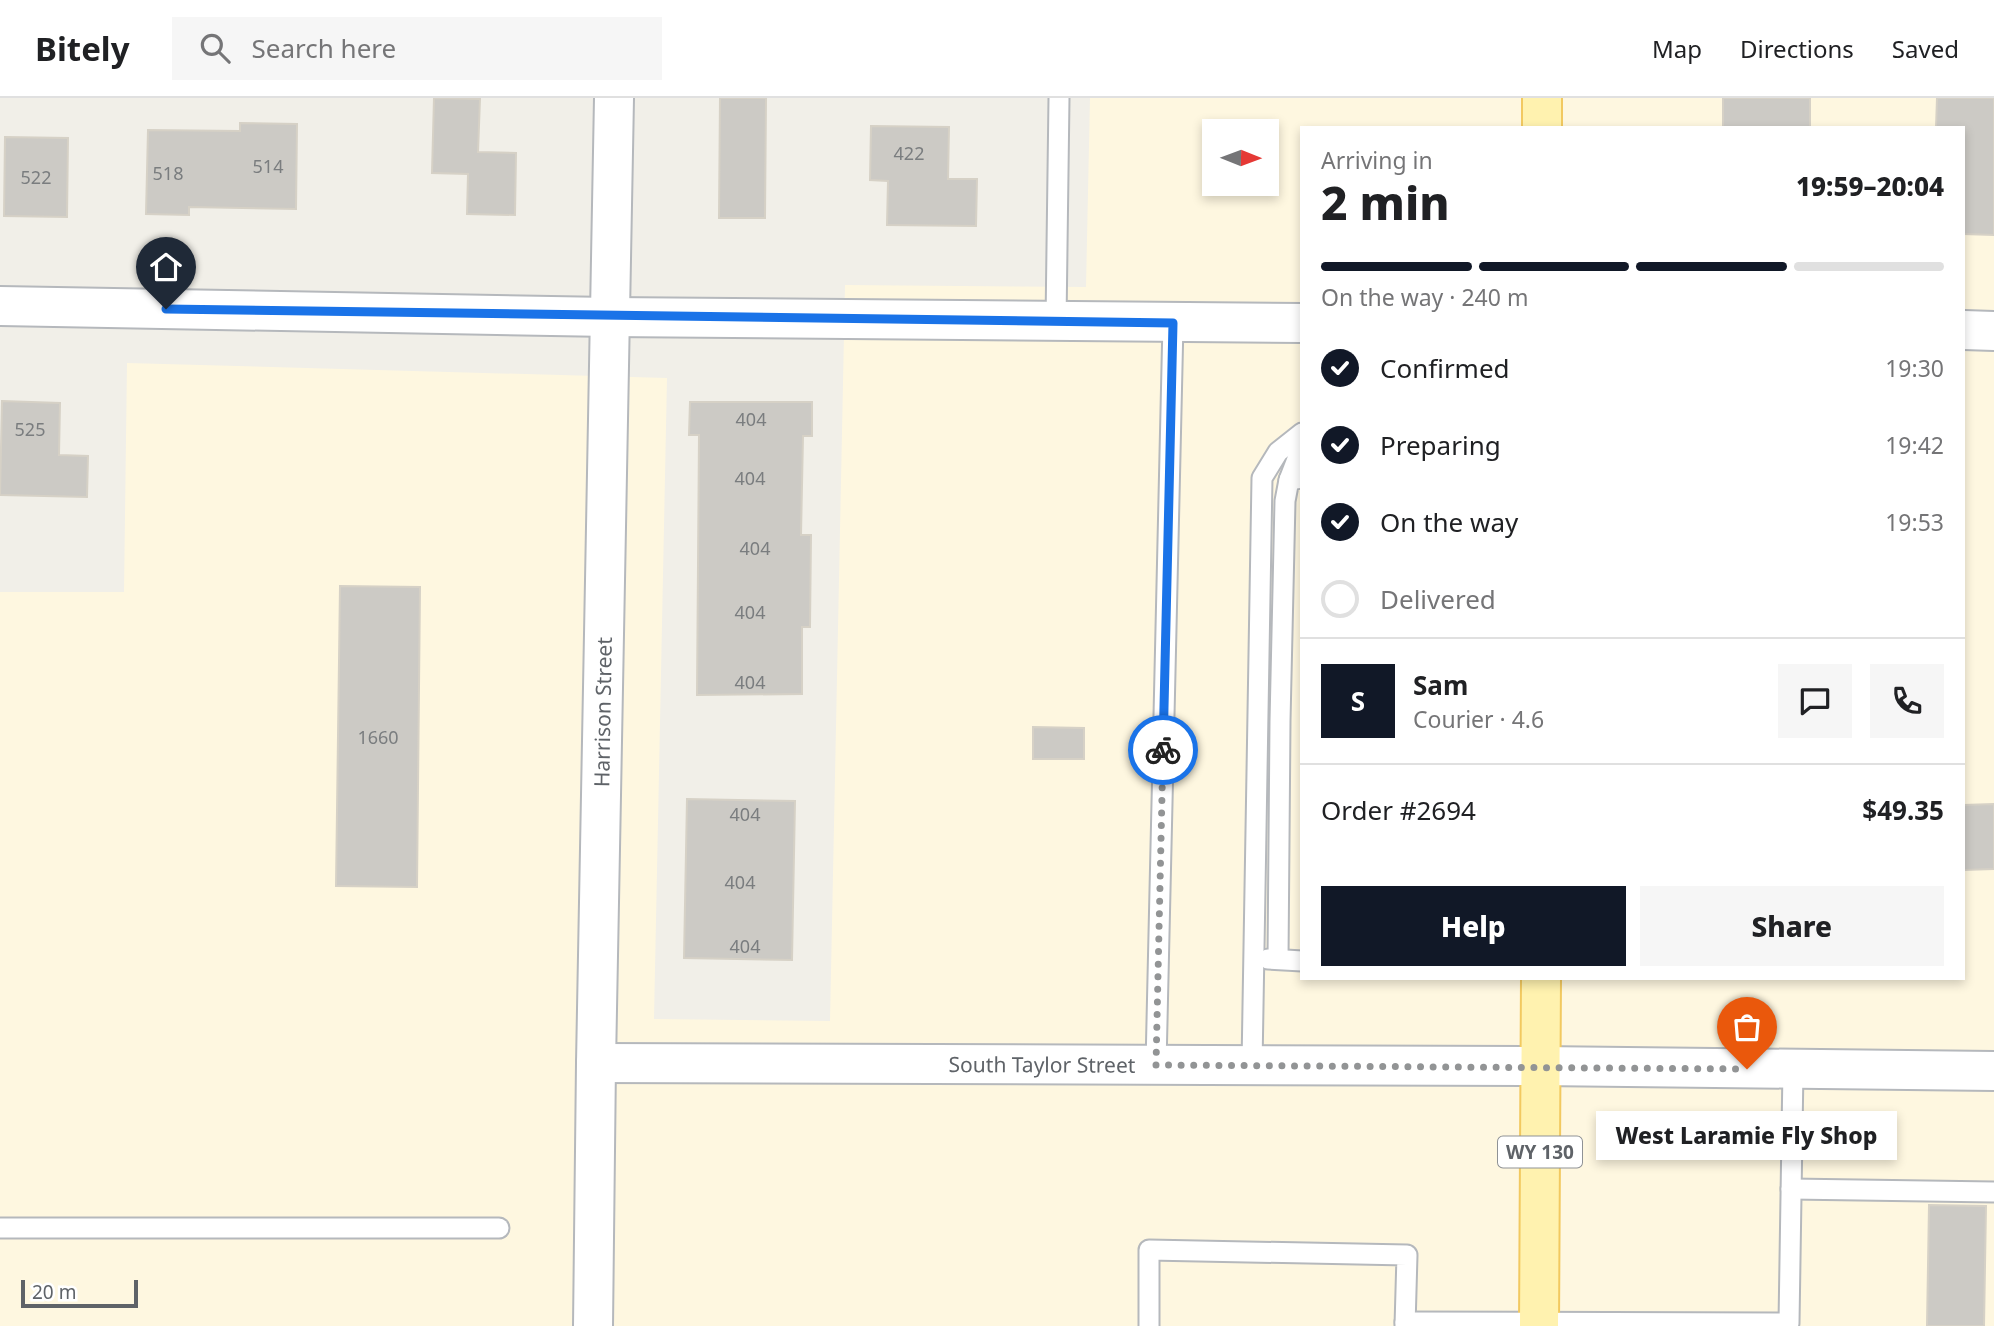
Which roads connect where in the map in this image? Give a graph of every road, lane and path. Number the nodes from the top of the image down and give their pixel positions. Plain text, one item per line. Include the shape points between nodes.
1 (614, 98) edge
2 (1059, 98) edge
3 (1542, 98) edge
4 (1542, 126) edge
5 (0, 306) edge
6 (609, 317) junction
7 (1056, 323) junction
8 (1173, 323) junction
9 (1300, 323) edge
10 (1965, 330) edge
11 (1994, 331) edge
12 (1300, 435) edge
13 (1300, 453) edge
14 (1296, 479) edge
15 (1254, 958) junction
16 (1278, 959) junction
17 (1300, 961) edge
18 (1541, 980) edge
19 (596, 1063) junction
20 (1156, 1065) junction
21 (1252, 1065) junction
22 (1541, 1066) junction
23 (1793, 1069) junction
24 (1994, 1071) edge
25 (1791, 1189) junction
26 (1994, 1192) edge
27 (0, 1228) edge
28 (499, 1228) dead end
29 (1405, 1324) edge
30 (1754, 1324) edge
31 (1790, 1324) edge
32 (1539, 1325) edge
33 (593, 1326) edge
34 (1149, 1326) edge

1 - 6 street, Harrison Street
2 - 7 lane
3 - 4 main road
5 - 6 street
6 - 7 street
6 - 19 street, Harrison Street
7 - 8 street
8 - 9 street
8 - 20 lane
10 - 11 street
12 - 15 lane via 1278,453 1262,478
13 - 14 lane
14 - 16 lane via 1285,501
15 - 16 lane
15 - 21 lane
16 - 17 lane
18 - 22 main road, WY 130
19 - 20 street, South Taylor Street
19 - 33 street, Harrison Street
20 - 21 street, South Taylor Street
21 - 22 street, South Taylor Street
22 - 23 street, South Taylor Street
22 - 32 main road, WY 130
23 - 24 street, South Taylor Street
23 - 25 lane
25 - 26 lane
25 - 31 lane
27 - 28 lane
29 - 32 lane
29 - 34 lane via 1406,1255 1149,1250
30 - 31 lane
30 - 32 lane

